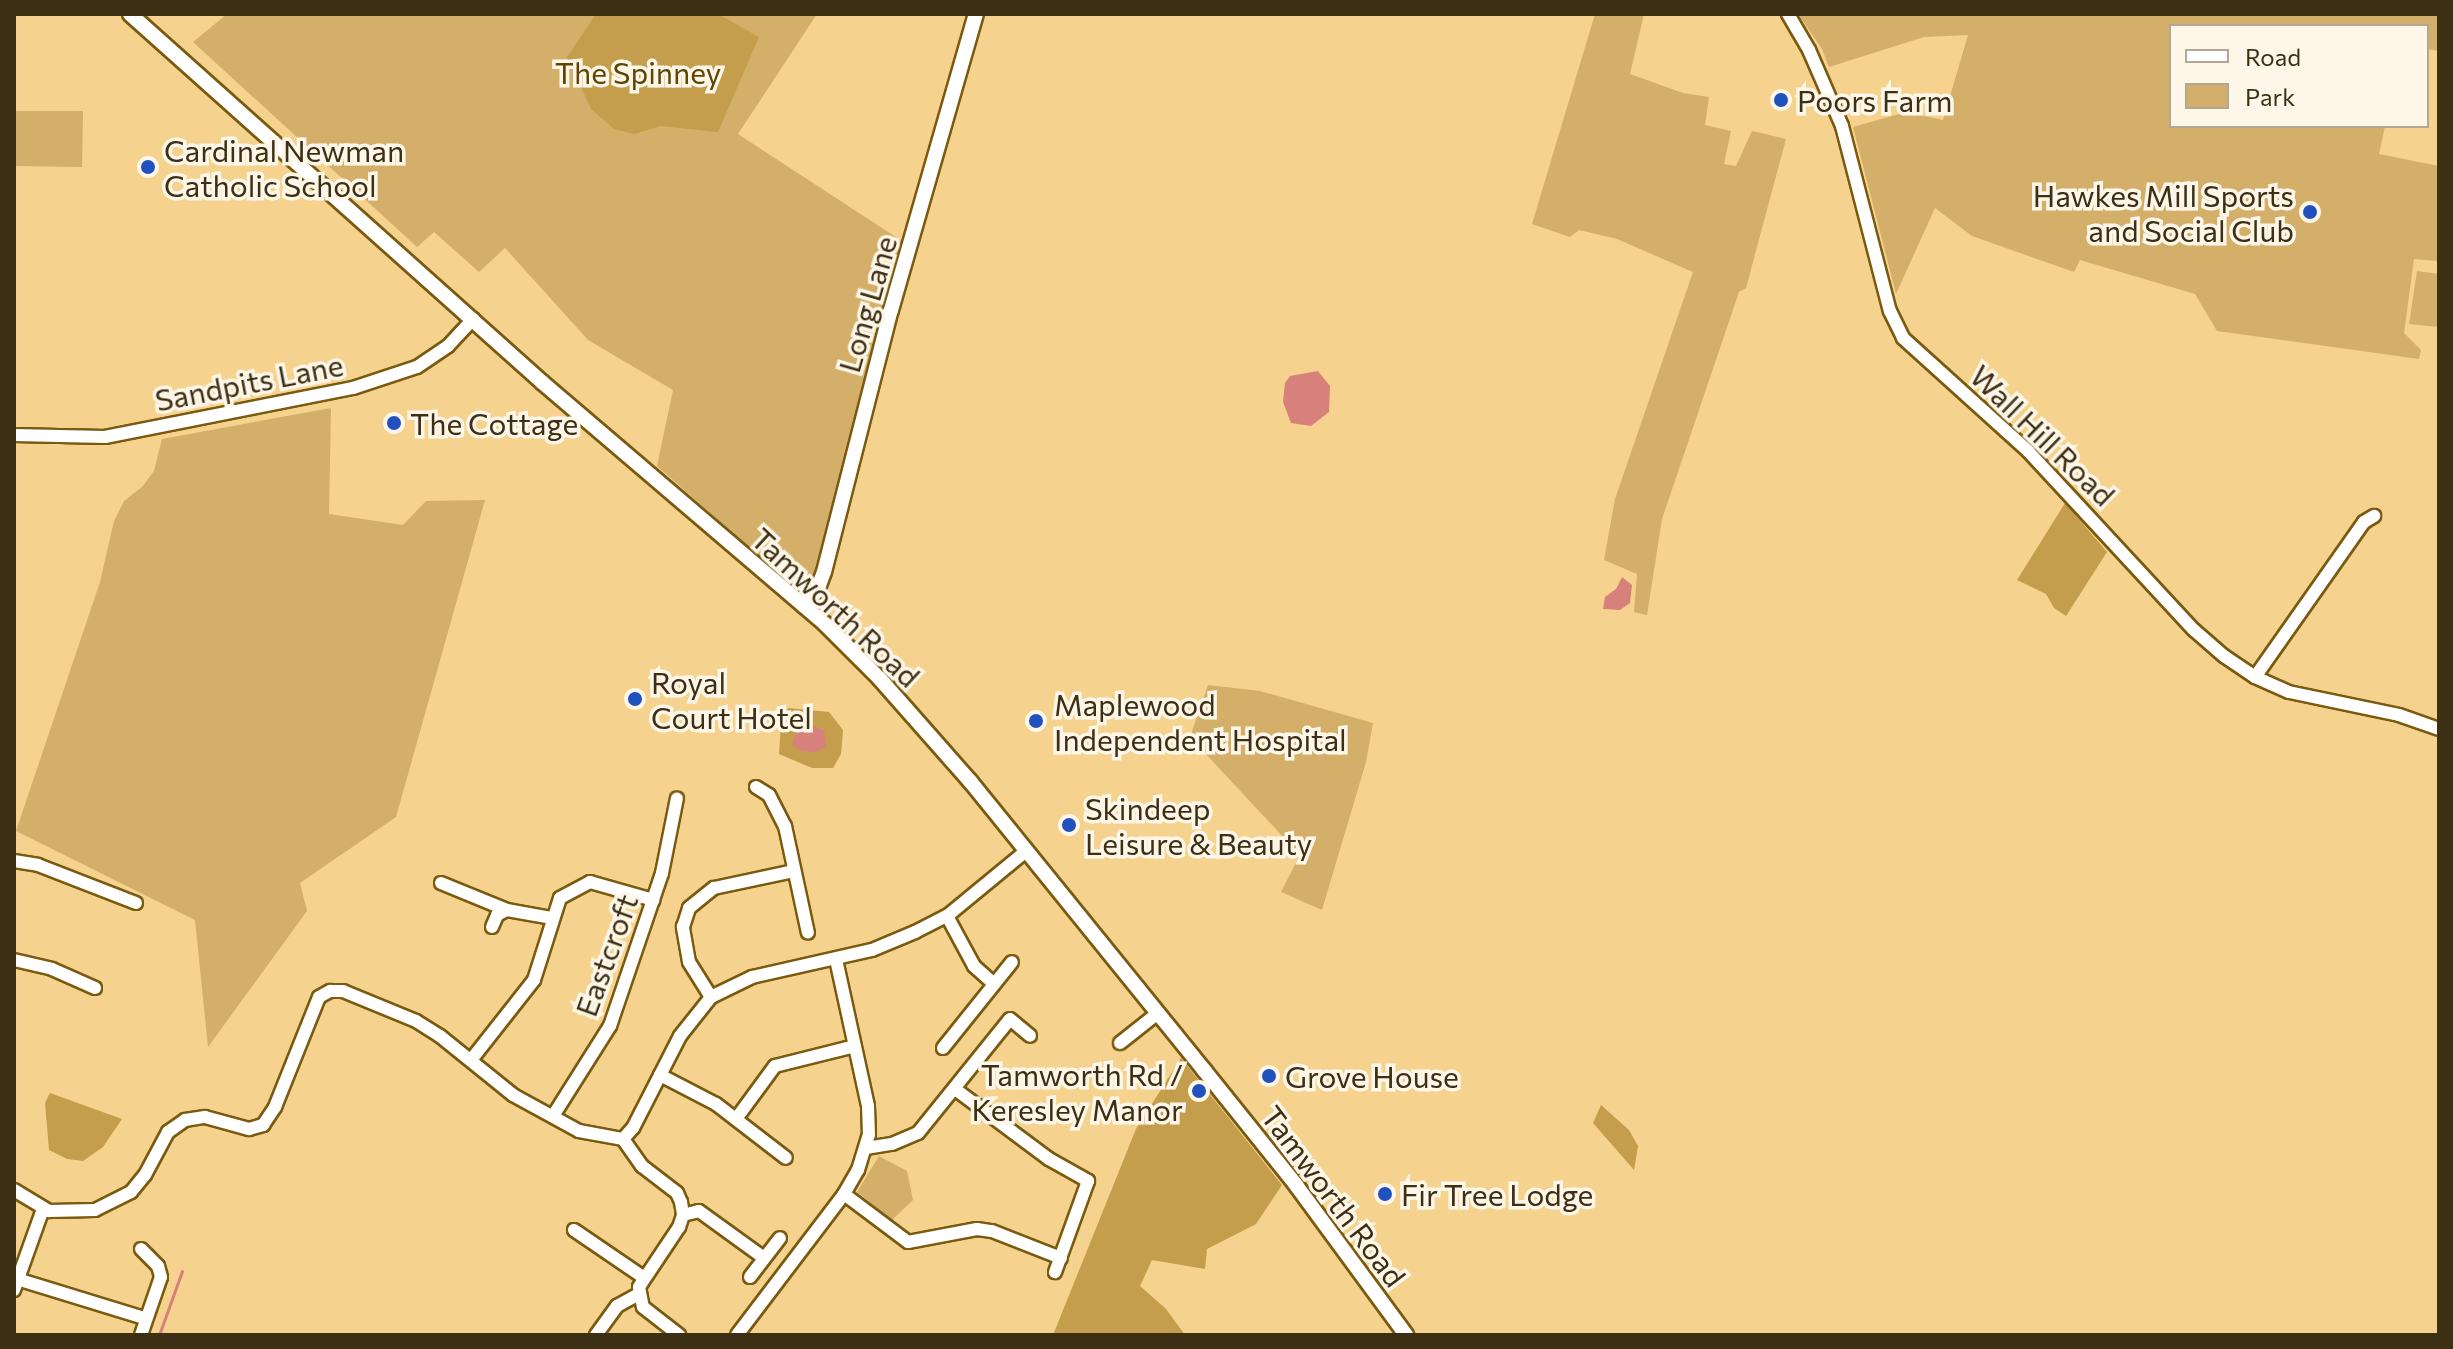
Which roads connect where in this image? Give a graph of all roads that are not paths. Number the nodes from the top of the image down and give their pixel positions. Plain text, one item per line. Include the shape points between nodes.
1 (130, 14) edge
2 (976, 14) edge
3 (1788, 14) edge
4 (473, 319) junction
5 (14, 435) edge
6 (2374, 516) dead end
7 (804, 606) junction
8 (2255, 677) junction
9 (2439, 729) edge
10 (756, 787) dead end
11 (677, 798) dead end
12 (1026, 851) junction
13 (14, 861) edge
14 (793, 871) junction
15 (441, 883) dead end
16 (653, 900) junction
17 (136, 903) dead end
18 (507, 910) junction
19 (947, 916) junction
20 (552, 918) junction
21 (492, 927) dead end
22 (808, 933) dead end
23 (836, 959) junction
24 (14, 960) edge
25 (1012, 962) dead end
26 (994, 984) junction
27 (95, 988) dead end
28 (711, 997) junction
29 (1158, 1013) junction
30 (1030, 1036) dead end
31 (1120, 1043) dead end
32 (855, 1046) junction
33 (943, 1048) dead end
34 (471, 1060) junction
35 (660, 1075) junction
36 (955, 1089) junction
37 (553, 1116) junction
38 (736, 1119) junction
39 (623, 1139) junction
40 (866, 1148) junction
41 (786, 1158) dead end
42 (14, 1190) edge
43 (844, 1194) junction
44 (43, 1209) junction
45 (683, 1215) junction
46 (574, 1230) dead end
47 (780, 1238) dead end
48 (141, 1249) dead end
49 (764, 1258) junction
50 (1061, 1258) junction
51 (1055, 1272) dead end
52 (643, 1277) junction
53 (750, 1277) dead end
54 (16, 1284) edge
55 (639, 1294) junction
56 (144, 1318) junction
57 (141, 1335) edge
58 (596, 1335) edge
59 (679, 1335) edge
60 (737, 1335) edge
61 (1406, 1335) edge

1 - 4 main road, Tamworth Road
2 - 7 main road, Long Lane via 887,325 824,572
3 - 8 street, Wall Hill Road via 1842,126 1890,311 1903,338 2028,451 2194,630
4 - 5 street, Sandpits Lane via 434,357 353,388 105,437
4 - 7 main road, Tamworth Road
6 - 8 street via 2364,522
7 - 12 main road, Tamworth Road via 880,679
8 - 9 street, Wall Hill Road via 2289,692 2399,715
10 - 14 street via 778,807
11 - 16 street, Eastcroft
12 - 19 street
12 - 29 main road, Tamworth Road
13 - 17 street via 38,865
14 - 22 street
14 - 28 street via 714,888 689,908 683,927 689,962
15 - 18 street
16 - 20 street via 590,882 560,898
16 - 37 street, Eastcroft via 610,1026
18 - 20 street
18 - 21 street via 497,915
19 - 23 street via 872,950
19 - 26 street via 974,966
20 - 34 street via 526,995
23 - 28 street via 752,977
23 - 32 street
24 - 27 street
25 - 26 street
26 - 33 street
28 - 35 street via 680,1036
29 - 31 street
29 - 61 main road, Tamworth Road via 1296,1185
30 - 36 street via 1010,1019
32 - 38 street via 775,1066
32 - 40 street via 868,1106
34 - 37 street via 495,1083
34 - 44 street via 416,1021 343,991 330,991 319,997 263,1125 249,1129 205,1117 185,1120 168,1132 145,1175 119,1200 81,1213
35 - 38 street via 692,1088
35 - 39 street
36 - 40 street via 918,1133
36 - 50 street via 1049,1159 1086,1176 1088,1186
37 - 39 street via 579,1131
38 - 41 street
39 - 45 street via 642,1166 677,1193
40 - 43 street
42 - 44 street
43 - 50 street via 908,1242 977,1229
43 - 60 street
44 - 54 street
45 - 49 street via 699,1211
45 - 52 street
46 - 52 street
47 - 49 street
48 - 56 street via 161,1272
49 - 53 street
50 - 51 street
52 - 55 street
54 - 56 street
55 - 58 street via 617,1306
55 - 59 street via 643,1307
56 - 57 street

